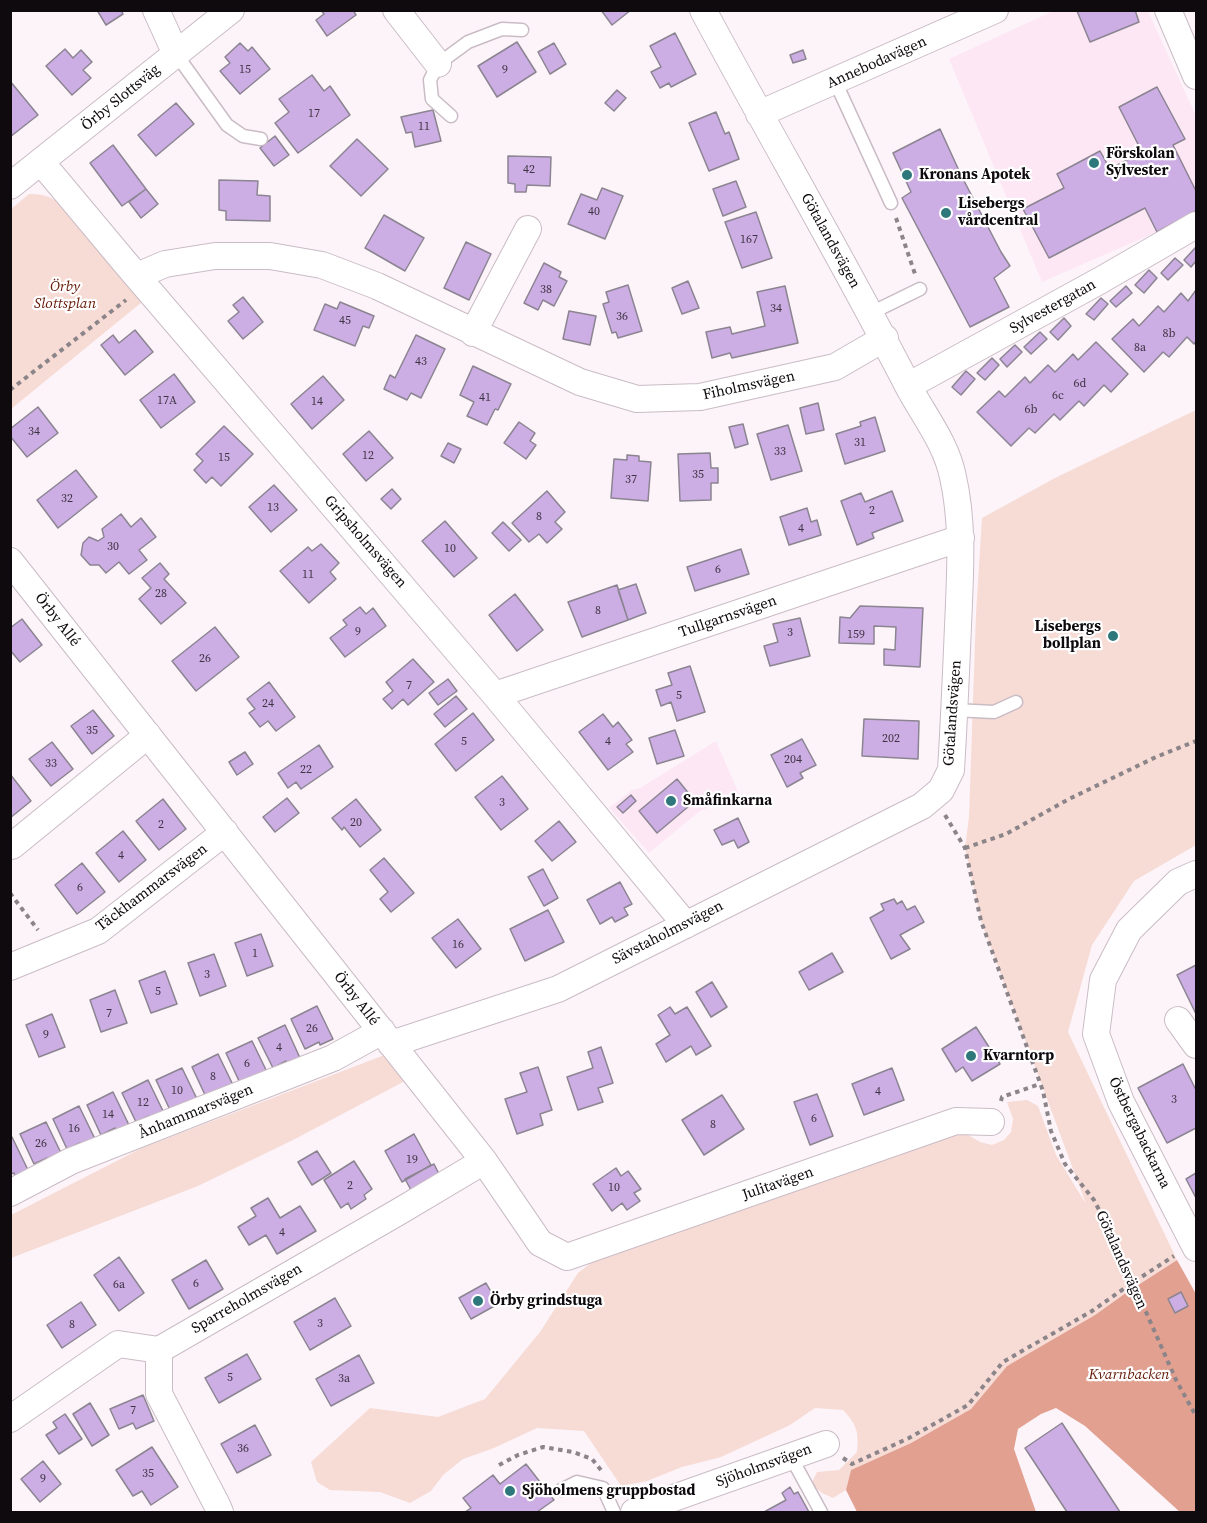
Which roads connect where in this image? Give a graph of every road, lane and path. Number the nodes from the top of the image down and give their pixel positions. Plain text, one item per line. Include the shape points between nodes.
1 (156, 10) edge
2 (231, 10) edge
3 (396, 10) edge
4 (703, 10) edge
5 (994, 10) edge
6 (1168, 10) edge
7 (522, 30) dead end
8 (176, 54) junction
9 (438, 64) junction
10 (1197, 76) edge
11 (835, 81) junction
12 (759, 114) junction
13 (451, 116) dead end
14 (261, 139) dead end
15 (41, 162) junction
16 (10, 186) edge
17 (891, 203) dead end
18 (1197, 225) edge
19 (528, 229) dead end
20 (903, 237) dead end
21 (141, 281) junction
22 (920, 289) joint
23 (871, 313) junction
24 (473, 333) junction
25 (885, 338) junction
26 (908, 386) junction
27 (10, 390) edge
28 (961, 538) junction
29 (10, 561) edge
30 (495, 695) junction
31 (1016, 702) dead end
32 (954, 710) junction
33 (148, 735) junction
34 (1197, 741) edge
35 (933, 797) junction
36 (225, 832) junction
37 (12, 846) dead end
38 (965, 848) junction
39 (1197, 874) edge
40 (10, 893) edge
41 (686, 925) junction
42 (53, 950) junction
43 (10, 967) edge
44 (1178, 1020) dead end
45 (386, 1037) junction
46 (1197, 1045) edge
47 (1040, 1084) junction
48 (991, 1122) joint
49 (484, 1161) junction
50 (10, 1193) edge
51 (1186, 1252) edge
52 (567, 1257) joint
53 (1132, 1283) junction
54 (159, 1350) junction
55 (1197, 1416) edge
56 (10, 1419) edge
57 (826, 1444) joint
58 (791, 1457) junction
59 (499, 1465) dead end
60 (603, 1488) junction
61 (561, 1490) dead end
62 (220, 1512) edge
63 (614, 1512) edge
64 (634, 1512) edge
65 (821, 1512) edge

1 - 8 street
2 - 8 street, Örby Slottsväg
3 - 9 street
4 - 12 street, Götalandsvägen
5 - 11 street, Annebodavägen
6 - 10 street
7 - 9 lane via 502,29 468,42
8 - 14 lane via 227,125 243,136
8 - 15 street, Örby Slottsväg
9 - 13 lane via 430,80 432,99
11 - 12 street, Annebodavägen
11 - 17 lane
12 - 23 street, Götalandsvägen
15 - 16 street, Örby Slottsväg
15 - 21 street, Gripsholmsvägen
18 - 26 street, Sylvestergatan
19 - 24 street
20 - 22 path
21 - 24 street, Fiholmsvägen via 165,264 215,256 280,257 322,265 377,286
21 - 27 path
21 - 30 street, Gripsholmsvägen
22 - 23 lane
23 - 25 street, Götalandsvägen
24 - 25 street, Fiholmsvägen via 580,382 637,399 700,397 835,367
25 - 26 street, Götalandsvägen
26 - 28 street, Götalandsvägen via 939,438 953,474
28 - 30 street, Tullgarnsvägen
28 - 32 street, Götalandsvägen
29 - 33 street, Örby Allé
30 - 41 street, Gripsholmsvägen
31 - 32 lane via 994,712
32 - 35 street, Götalandsvägen via 951,770
33 - 36 street, Örby Allé
33 - 37 street
34 - 38 path via 1069,799 1006,834
35 - 38 path, Götalandsvägen
35 - 41 street, Sävstaholmsvägen
36 - 42 street, Täckhammarsvägen via 98,932
36 - 45 street, Örby Allé
38 - 47 path, Götalandsvägen via 981,921
39 - 51 street, Östbergabackarna via 1179,882 1129,930 1103,980 1096,1034
40 - 42 path
41 - 45 street, Sävstaholmsvägen via 558,989
42 - 43 street, Täckhammarsvägen
44 - 46 street
45 - 49 street, Örby Allé
45 - 50 street, Ånhammarsvägen via 71,1161
47 - 48 path via 1002,1097
47 - 53 path, Götalandsvägen via 1051,1131 1065,1164 1094,1200
48 - 52 street, Julitavägen via 956,1122
49 - 52 street, Örby Allé via 540,1243
49 - 54 street, Sparreholmsvägen
51 - 53 path
53 - 55 path, Götalandsvägen via 1176,1380
53 - 57 path via 1003,1362 968,1405 909,1438 852,1464
54 - 56 street via 118,1344
54 - 62 street via 159,1394
57 - 58 street, Sjöholmsvägen
58 - 64 street, Sjöholmsvägen
58 - 65 lane
59 - 60 path via 543,1447 573,1452 592,1459 600,1469
60 - 61 lane via 577,1482
60 - 63 lane

